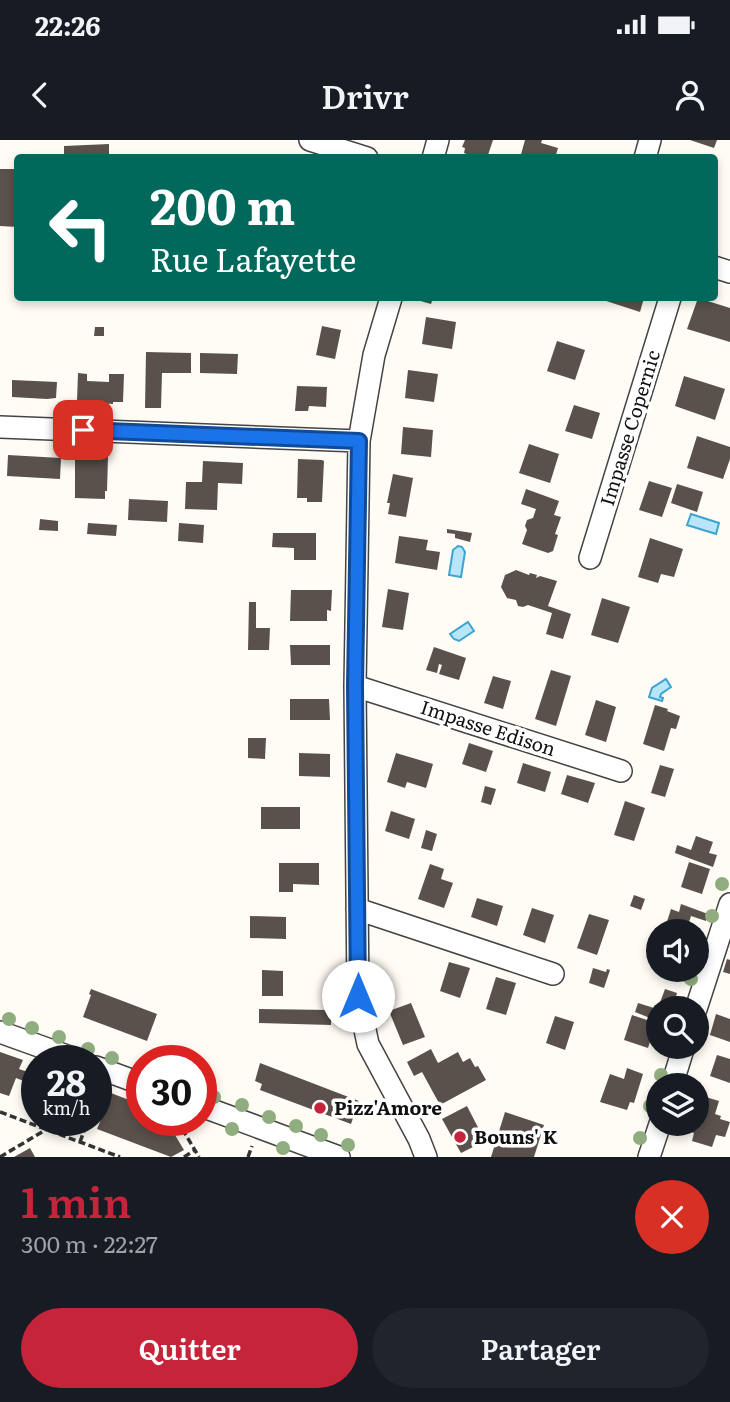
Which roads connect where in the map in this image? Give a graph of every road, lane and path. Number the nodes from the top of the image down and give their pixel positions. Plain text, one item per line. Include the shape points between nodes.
1 (310, 140) edge
2 (354, 154) edge
3 (390, 301) edge
4 (669, 301) edge
5 (0, 427) edge
6 (359, 441) junction
7 (590, 558) dead end
8 (355, 686) junction
9 (621, 771) dead end
10 (730, 904) edge
11 (357, 909) junction
12 (553, 974) dead end
13 (700, 996) edge
14 (0, 1032) edge
15 (36, 1045) edge
16 (0, 1112) edge
17 (217, 1112) edge
18 (21, 1120) edge
19 (35, 1136) edge
20 (65, 1136) edge
21 (82, 1136) edge
22 (187, 1136) edge
23 (656, 1136) edge
24 (80, 1142) junction
25 (195, 1150) junction
26 (0, 1157) edge
27 (120, 1157) edge
28 (184, 1157) edge
29 (199, 1157) edge
30 (339, 1157) edge
31 (426, 1157) edge
32 (649, 1157) edge

1 - 2 street
3 - 6 street via 374,355
4 - 7 street, Impasse Copernic
5 - 6 street
6 - 8 street
8 - 9 street, Impasse Edison
8 - 11 street
10 - 13 street
11 - 12 street
11 - 31 street via 358,996 368,1044
14 - 15 street
16 - 18 path
17 - 30 street
19 - 26 path
20 - 24 path
21 - 24 path
22 - 25 path
23 - 32 street
24 - 27 path
25 - 28 path
25 - 29 path

